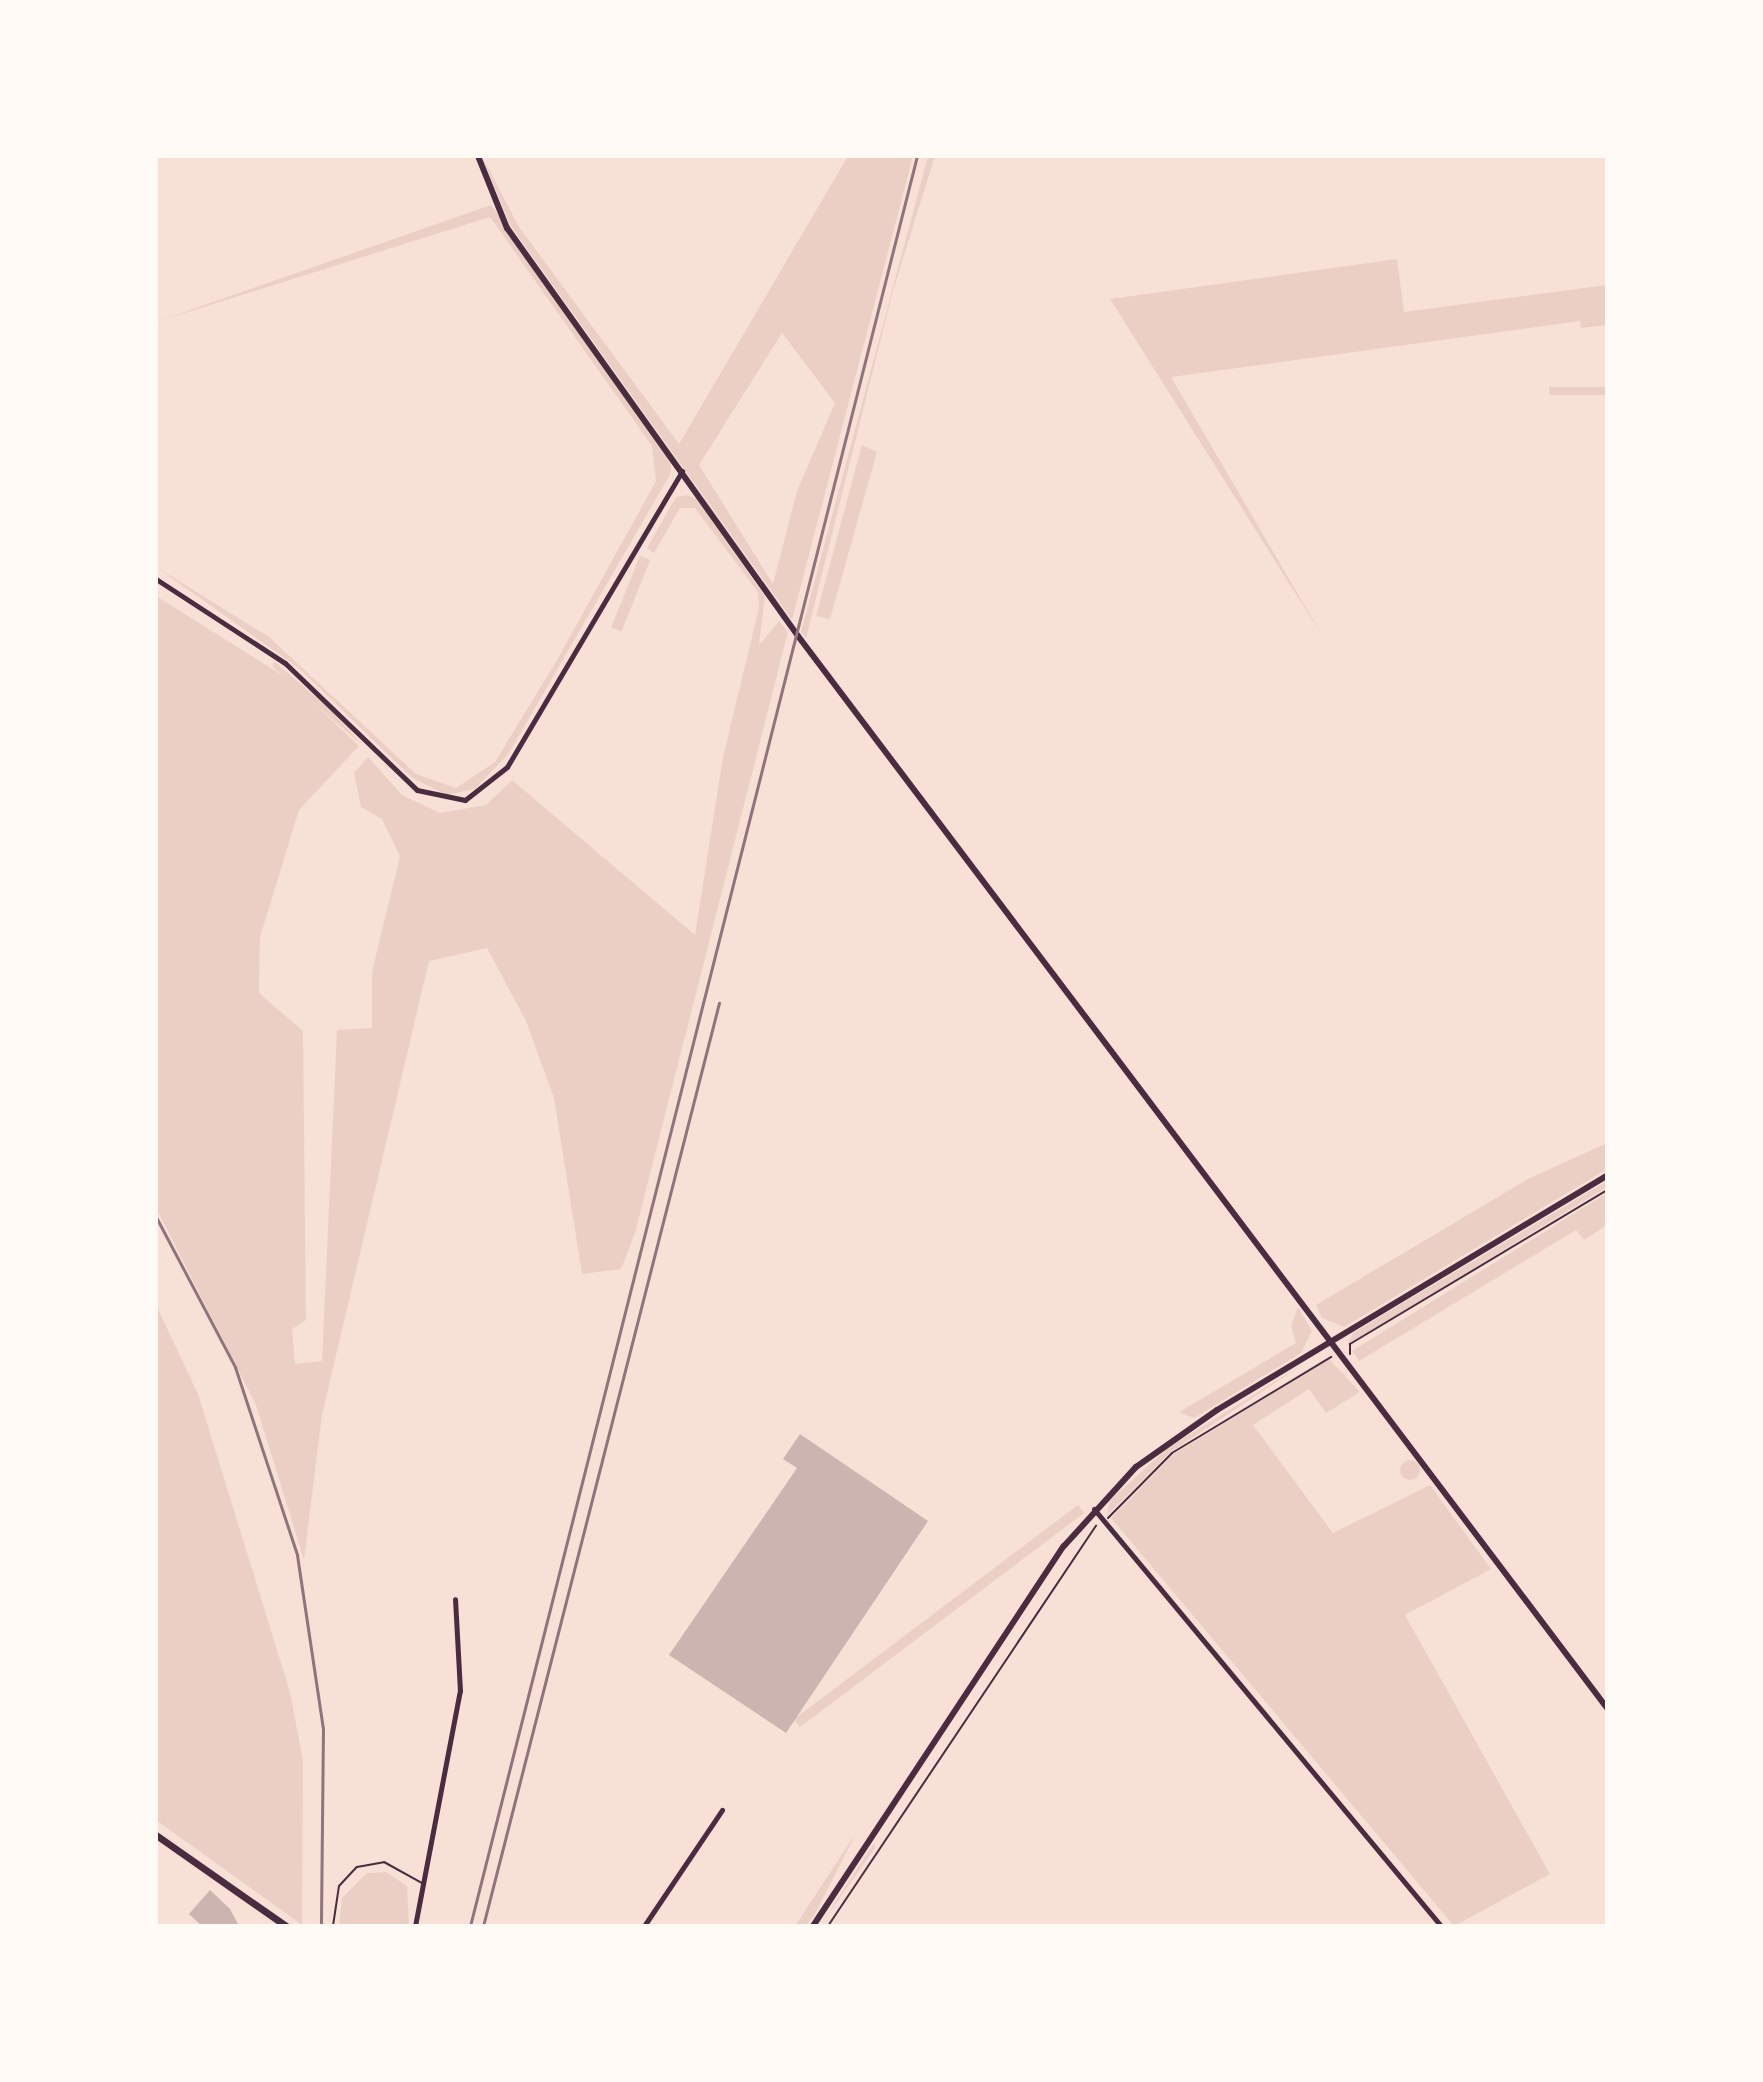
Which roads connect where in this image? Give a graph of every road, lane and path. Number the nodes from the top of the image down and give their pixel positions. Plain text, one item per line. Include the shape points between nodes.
1 (478, 156) edge
2 (683, 470) junction
3 (156, 579) edge
4 (1607, 1176) edge
5 (1607, 1190) edge
6 (1331, 1341) junction
7 (1352, 1357) dead end
8 (1341, 1365) dead end
9 (1094, 1509) junction
10 (1104, 1521) junction
11 (455, 1599) dead end
12 (1607, 1708) edge
13 (722, 1810) dead end
14 (156, 1835) edge
15 (423, 1884) junction
16 (286, 1926) edge
17 (333, 1926) edge
18 (415, 1926) edge
19 (644, 1926) edge
20 (813, 1926) edge
21 (828, 1926) edge
22 (1441, 1926) edge

1 - 2 street via 507,228
2 - 3 street via 507,767 465,800 417,790 285,663
2 - 6 street via 798,636
4 - 6 street
5 - 7 path via 1350,1344
6 - 9 street via 1172,1439
6 - 12 street
8 - 10 path via 1326,1358 1199,1435 1123,1495
9 - 10 street
9 - 20 street
10 - 21 path via 1067,1559
10 - 22 street
11 - 15 street via 460,1691
13 - 19 street
14 - 16 main road
15 - 17 lane via 384,1862 357,1867 339,1886
15 - 18 street

